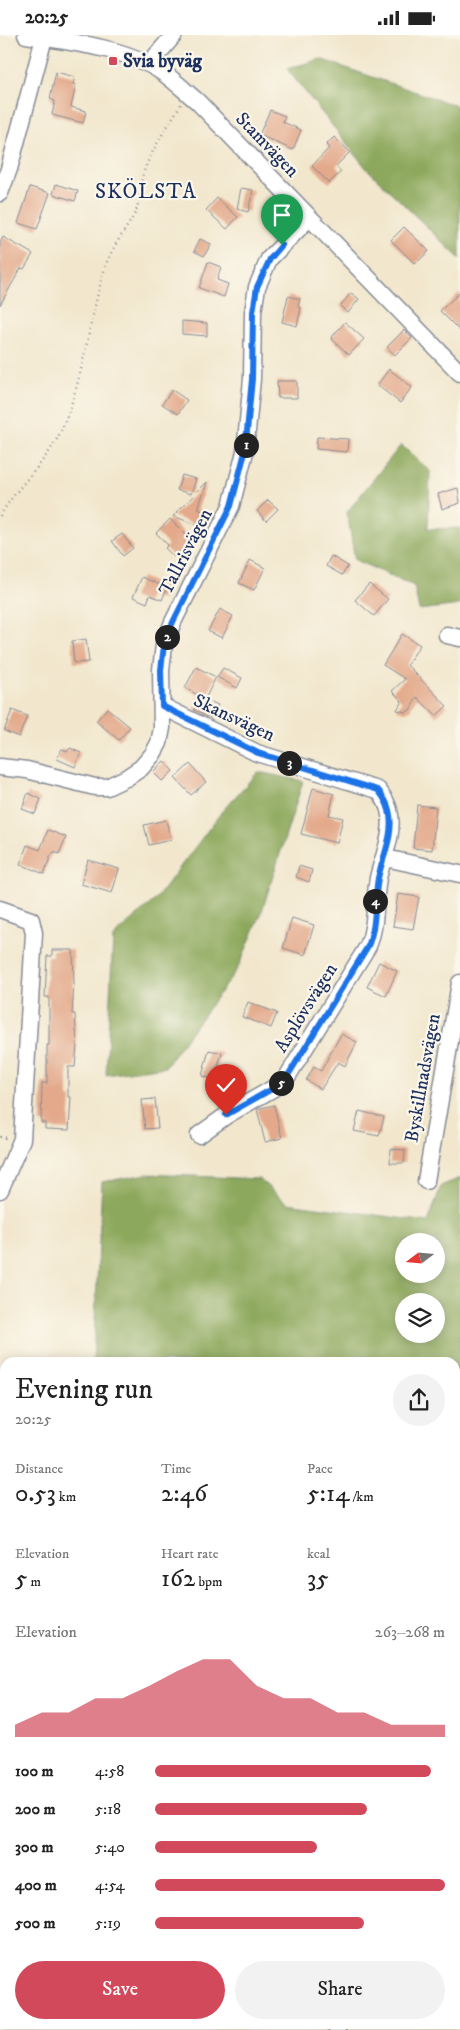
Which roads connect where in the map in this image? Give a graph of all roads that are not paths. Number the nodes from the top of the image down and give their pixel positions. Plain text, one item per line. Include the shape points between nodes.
1 (26, 35) edge
2 (174, 35) edge
3 (44, 38) junction
4 (149, 65) junction
5 (0, 193) edge
6 (309, 218) junction
7 (460, 373) edge
8 (162, 706) junction
9 (0, 767) edge
10 (385, 858) junction
11 (460, 873) edge
12 (0, 909) edge
13 (460, 983) edge
14 (199, 1135) dead end
15 (426, 1181) dead end
16 (0, 1190) edge

1 - 3 street, Stamvägen
2 - 4 street
3 - 4 street, Stamvägen via 133,57
3 - 5 street
4 - 6 street, Stamvägen via 188,93
6 - 7 street, Stamvägen
6 - 8 street, Tallrisvägen via 270,259 257,287 245,452 231,506 164,645
8 - 9 street, Tallrisvägen via 162,728 153,755 141,768 107,787
8 - 10 street, Skansvägen via 258,753 378,790 389,809
10 - 11 street
10 - 14 street, Asplövsvägen via 368,946 287,1077
12 - 16 street via 31,920 34,933 22,1139
13 - 15 street, Byskillnadsvägen

